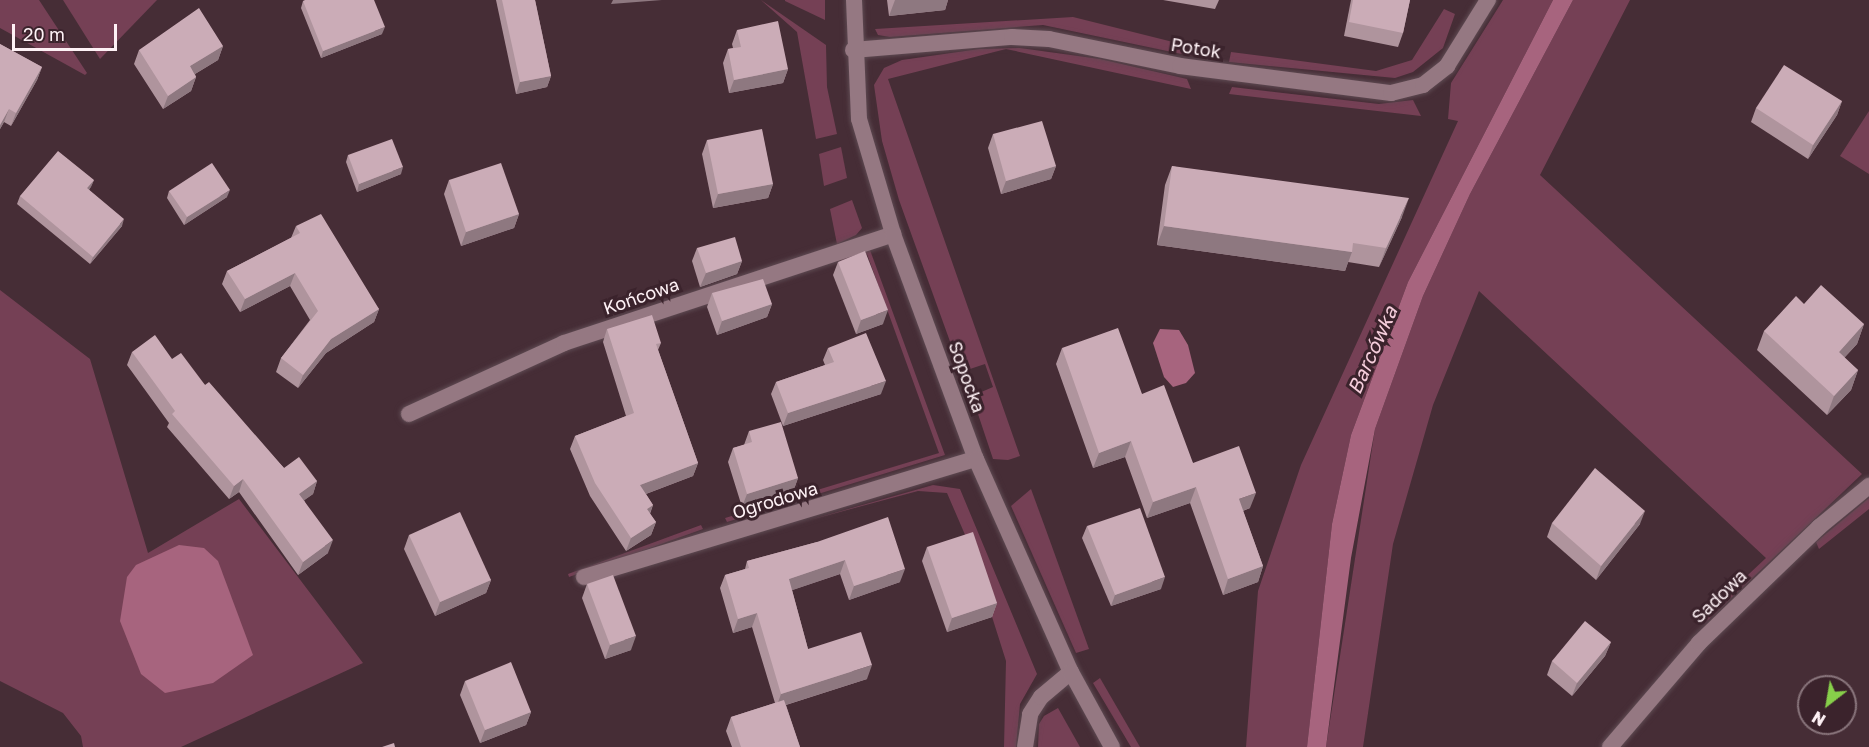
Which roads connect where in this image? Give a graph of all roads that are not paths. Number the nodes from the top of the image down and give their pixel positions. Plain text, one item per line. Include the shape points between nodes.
1 (854, 0) edge
2 (1488, 0) edge
3 (854, 50) junction
4 (893, 234) junction
5 (409, 414) dead end
6 (976, 459) junction
7 (1869, 486) edge
8 (584, 577) dead end
9 (1071, 672) junction
10 (1025, 747) edge
11 (1112, 747) edge
12 (1610, 747) edge

1 - 3 street, Sopocka
2 - 3 street, Potok via 1447,66 1423,85 1391,93 1180,66 1050,39 1012,37
3 - 4 street, Sopocka via 859,119
4 - 5 street, Końcowa via 564,343
4 - 6 street, Sopocka
6 - 8 street, Ogrodowa
6 - 9 street, Sopocka
7 - 12 street, Sadowa via 1819,527 1699,643
9 - 10 street via 1041,697 1030,714
9 - 11 street, Sopocka

